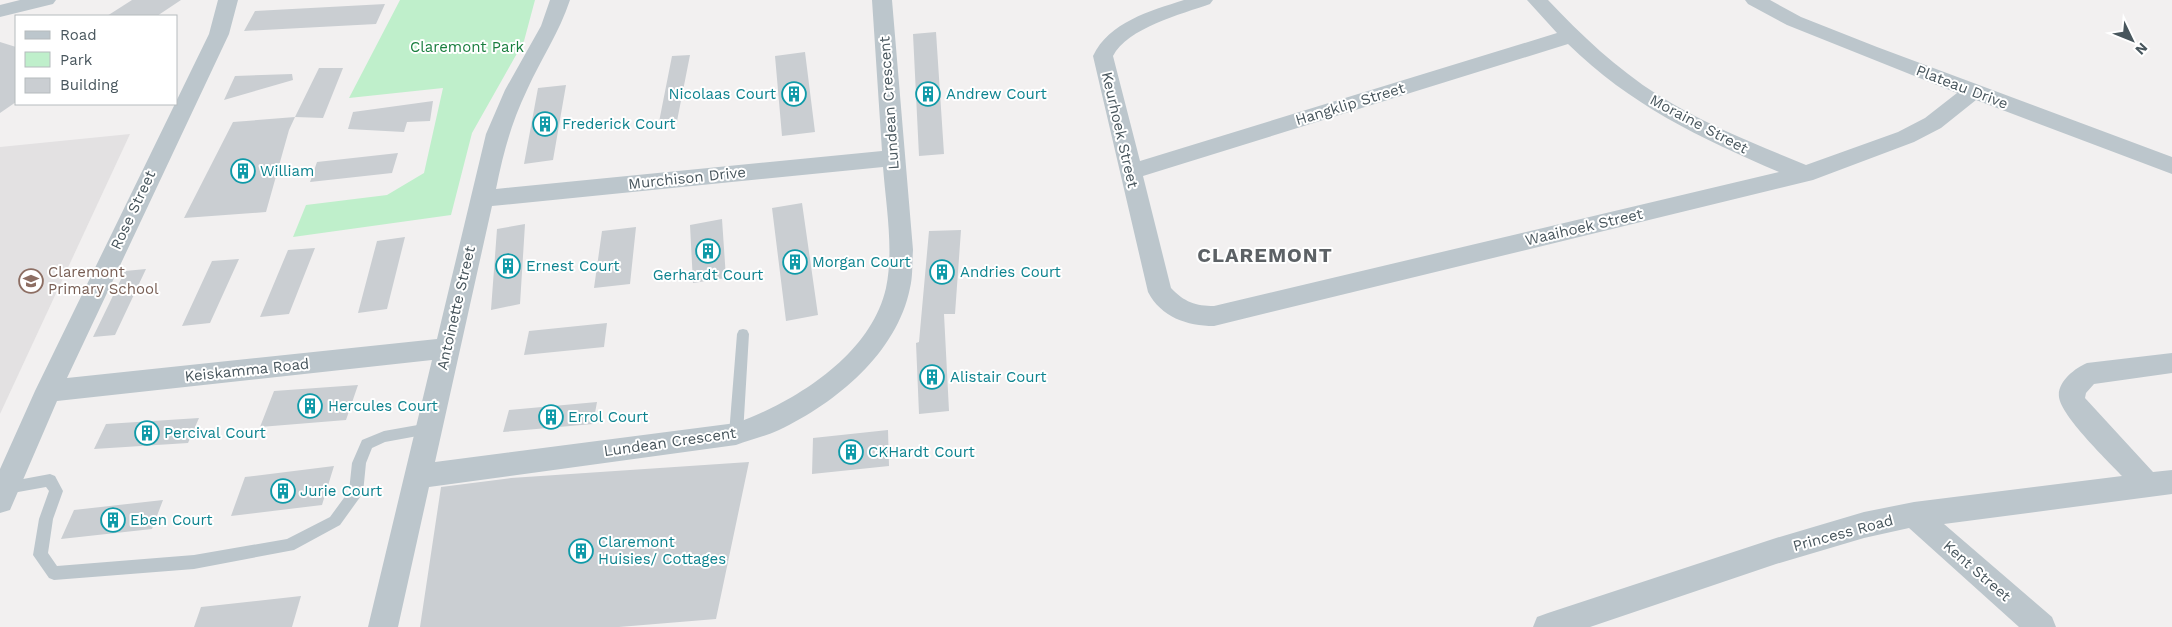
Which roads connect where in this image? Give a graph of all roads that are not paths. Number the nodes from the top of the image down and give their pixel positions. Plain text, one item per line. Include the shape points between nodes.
1 (46, 0) edge
2 (228, 0) edge
3 (560, 0) edge
4 (882, 0) edge
5 (1202, 0) edge
6 (1536, 0) edge
7 (1755, 0) edge
8 (0, 11) edge
9 (1570, 36) junction
10 (1973, 92) junction
11 (893, 158) junction
12 (2172, 166) edge
13 (1130, 172) junction
14 (1804, 174) junction
15 (482, 199) junction
16 (1180, 310) joint
17 (743, 334) dead end
18 (446, 348) junction
19 (2172, 363) edge
20 (48, 391) junction
21 (429, 430) junction
22 (736, 434) junction
23 (419, 476) junction
24 (2160, 483) edge
25 (3, 495) edge
26 (1914, 515) junction
27 (383, 627) edge
28 (1548, 627) edge
29 (2041, 627) edge

1 - 8 street
2 - 20 street, Rose Street via 219,34
3 - 15 street, Antoinette Street via 551,26 500,126
4 - 11 street, Lundean Crescent
5 - 13 street, Keurhoek Street via 1123,32 1104,51
6 - 9 street, Moraine Street
7 - 10 street, Plateau Drive via 1794,21
9 - 13 street, Hangklip Street
9 - 14 street, Moraine Street via 1666,110
10 - 12 street, Plateau Drive
10 - 14 street, Waaihoek Street via 1933,123 1906,137
11 - 15 street, Murchison Drive
11 - 22 street, Lundean Crescent via 901,250 898,289 885,324 856,362 818,395 769,423
13 - 16 street, Keurhoek Street via 1160,292
14 - 16 street, Waaihoek Street via 1214,316 1197,316
15 - 18 street, Antoinette Street
17 - 22 lane
18 - 20 street, Keiskamma Road
18 - 21 street, Antoinette Street
19 - 24 street, Princess Road via 2087,374 2073,389 2072,398 2077,408
20 - 25 street, Rose Street
21 - 23 street, Antoinette Street
21 - 25 lane via 384,437 368,444 359,463 356,493 334,521 289,545 194,562 54,573 40,555 46,520 56,491 50,480
22 - 23 street, Lundean Crescent
23 - 27 street, Antoinette Street
24 - 26 street, Princess Road
26 - 28 street, Princess Road via 1864,525 1776,551
26 - 29 street, Kent Street

